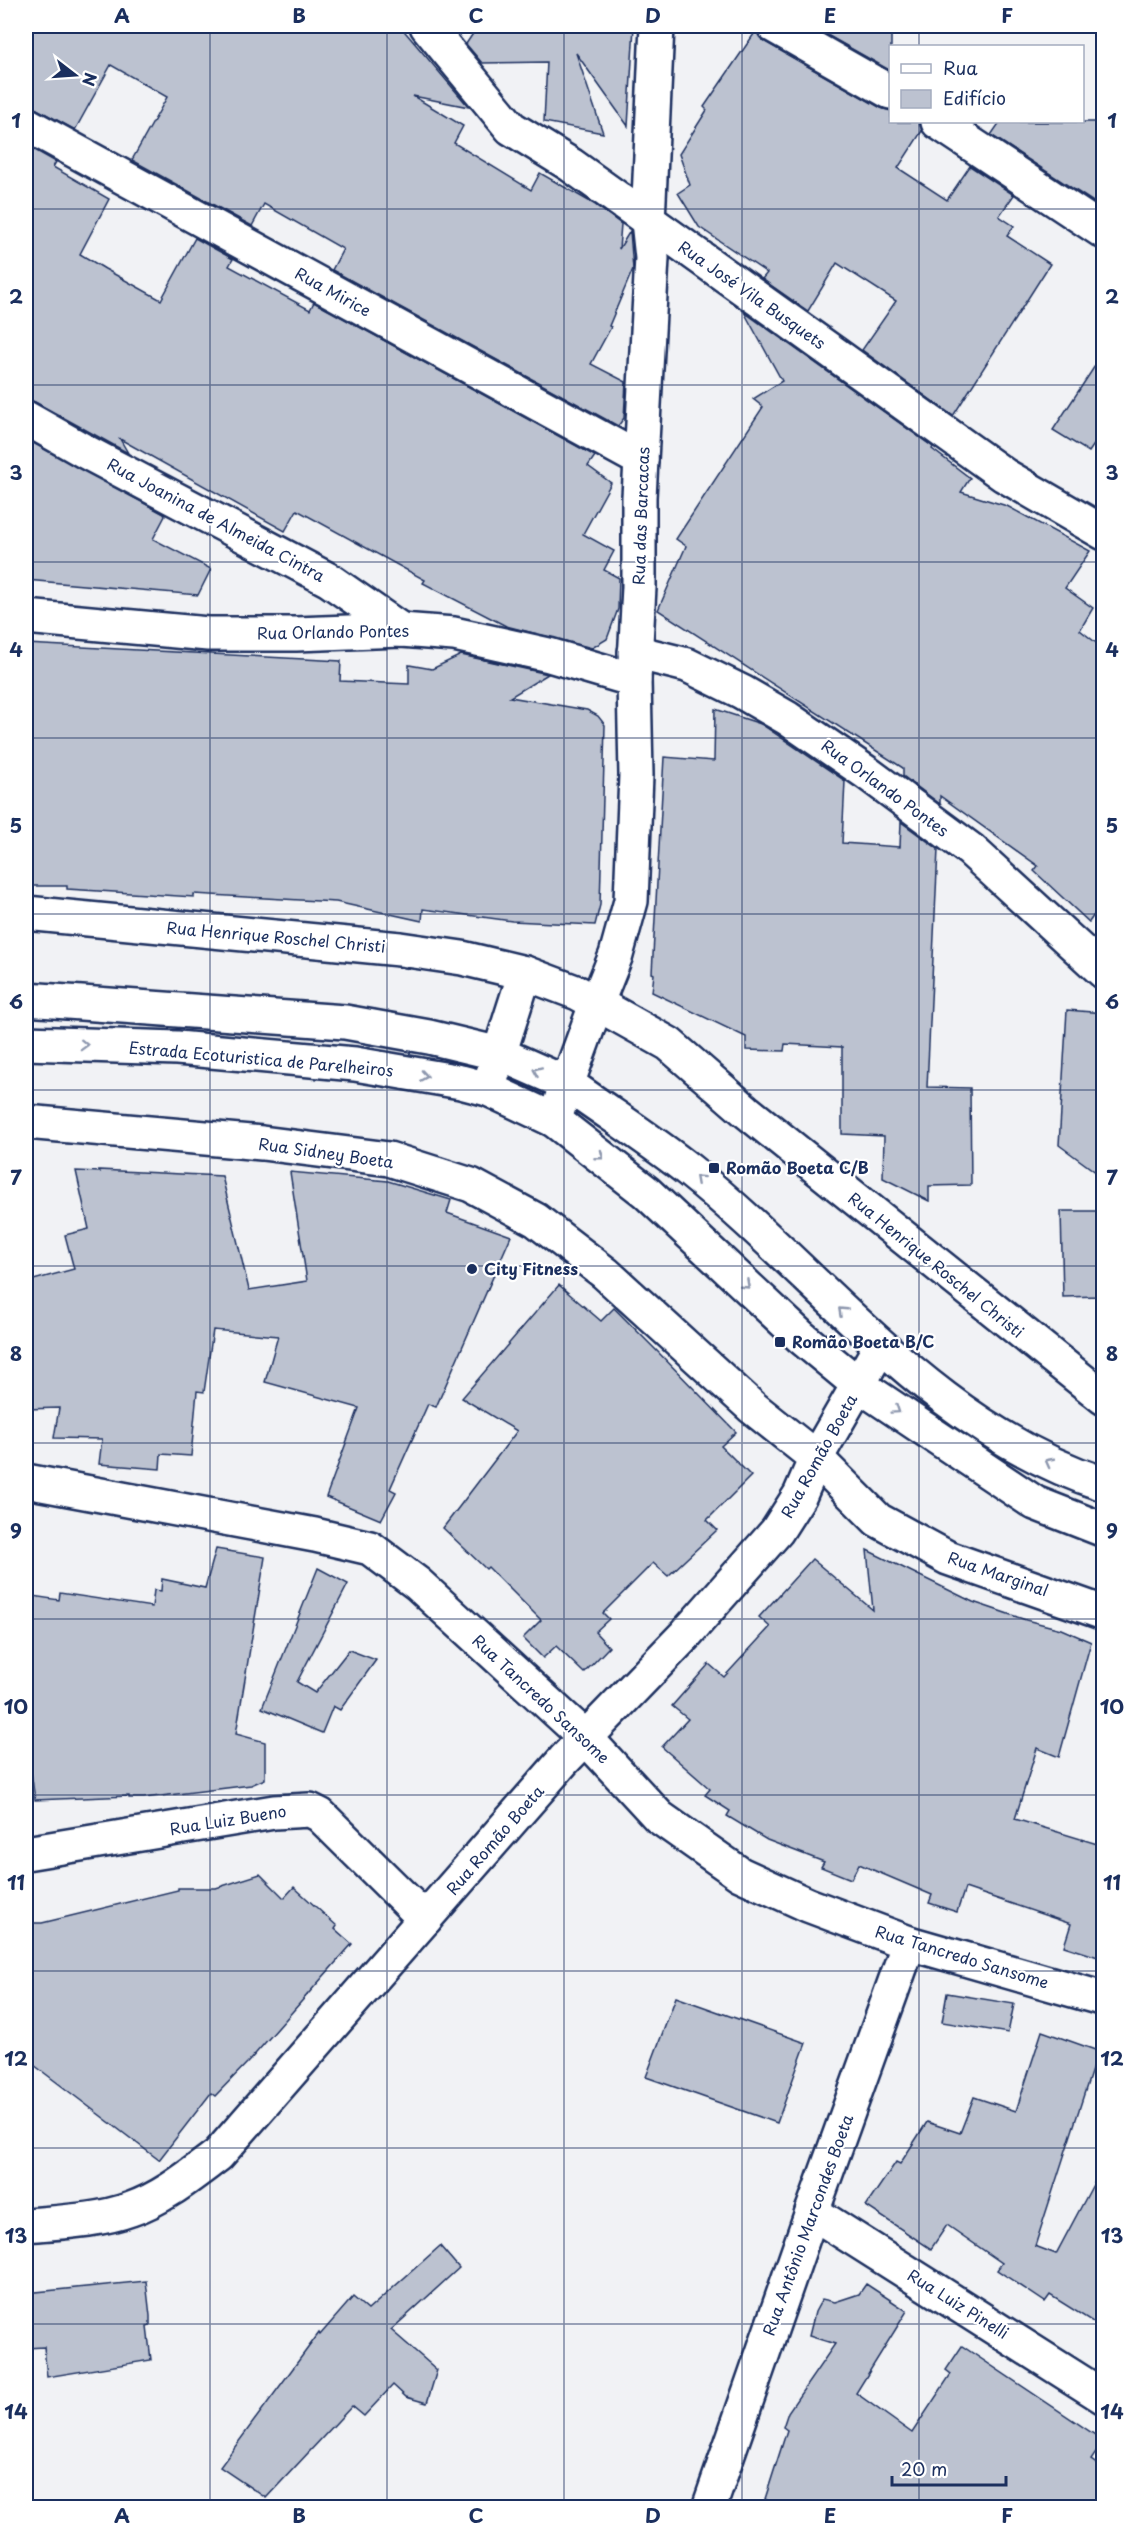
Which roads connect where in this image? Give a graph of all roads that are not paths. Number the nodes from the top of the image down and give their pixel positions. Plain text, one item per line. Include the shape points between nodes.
1 (427, 26) edge
2 (657, 26) edge
3 (774, 26) edge
4 (889, 91) edge
5 (940, 123) edge
6 (26, 124) edge
7 (648, 221) junction
8 (1104, 232) edge
9 (26, 418) edge
10 (641, 460) junction
11 (1104, 534) edge
12 (26, 617) edge
13 (401, 630) junction
14 (634, 666) junction
15 (26, 913) edge
16 (1104, 972) edge
17 (525, 974) junction
18 (26, 999) edge
19 (597, 1002) junction
20 (26, 1043) edge
21 (500, 1054) junction
22 (568, 1084) junction
23 (488, 1089) junction
24 (554, 1120) junction
25 (26, 1122) edge
26 (880, 1347) junction
27 (859, 1385) junction
28 (1104, 1398) edge
29 (816, 1458) junction
30 (26, 1481) edge
31 (1104, 1484) edge
32 (1104, 1530) edge
33 (1104, 1613) edge
34 (585, 1737) junction
35 (26, 1853) edge
36 (425, 1919) junction
37 (909, 1943) junction
38 (1104, 1999) edge
39 (812, 2212) junction
40 (26, 2225) edge
41 (1104, 2397) edge
42 (709, 2508) edge

1 - 7 street, Rua José Vila Busquets via 511,128 572,165
2 - 7 street, Rua das Barcacas
3 - 4 street
5 - 8 street
6 - 10 street, Rua Mirice
7 - 10 street, Rua das Barcacas via 652,258
7 - 11 street, Rua José Vila Busquets via 1004,475
9 - 13 street, Rua Joanina de Almeida Cintra via 329,580
10 - 14 street, Rua das Barcacas
12 - 13 street, Rua Orlando Pontes via 208,633
13 - 14 street, Rua Orlando Pontes via 454,634 549,655
14 - 16 street, Rua Orlando Pontes via 687,665 787,718 971,850
14 - 19 street, Rua das Barcacas via 636,775 631,901 616,955
15 - 17 street, Rua Henrique Roschel Christi via 400,949 462,958
17 - 19 street, Rua Henrique Roschel Christi
17 - 21 street
18 - 21 street via 345,1022
19 - 22 street
19 - 28 street, Rua Henrique Roschel Christi via 669,1044 755,1118
20 -> 23 street, Estrada Ecoturistica de Parelheiros via 177,1048 343,1063
22 -> 21 street
21 - 23 street
22 - 24 street
26 -> 22 street via 690,1171
23 - 24 street, Estrada Ecoturistica de Parelheiros
24 -> 27 street, Estrada Ecoturistica de Parelheiros via 646,1192 801,1337
25 - 29 street, Rua Sidney Boeta via 262,1143 389,1159 471,1185 536,1220 605,1273 752,1407
26 - 27 street, Rua Romão Boeta
31 -> 26 street via 1070,1473 982,1426
27 - 29 street, Rua Romão Boeta
27 -> 32 street, Estrada Ecoturistica de Parelheiros via 1035,1503
29 - 33 street, Rua Marginal via 879,1521 948,1558
29 - 34 street, Rua Romão Boeta via 800,1495 777,1531 728,1588
30 - 34 street, Rua Tancredo Sansome via 315,1534 370,1548 418,1584
34 - 36 street, Rua Romão Boeta
34 - 37 street, Rua Tancredo Sansome via 659,1817 740,1874
35 - 36 street, Rua Luiz Bueno via 274,1812 310,1810 331,1825
36 - 40 street, Rua Romão Boeta via 218,2155 172,2188 131,2209 79,2221
37 - 38 street, Rua Tancredo Sansome
37 - 39 street, Rua Antônio Marcondes Boeta
39 - 41 street, Rua Luiz Pinelli
39 - 42 street, Rua Antônio Marcondes Boeta

